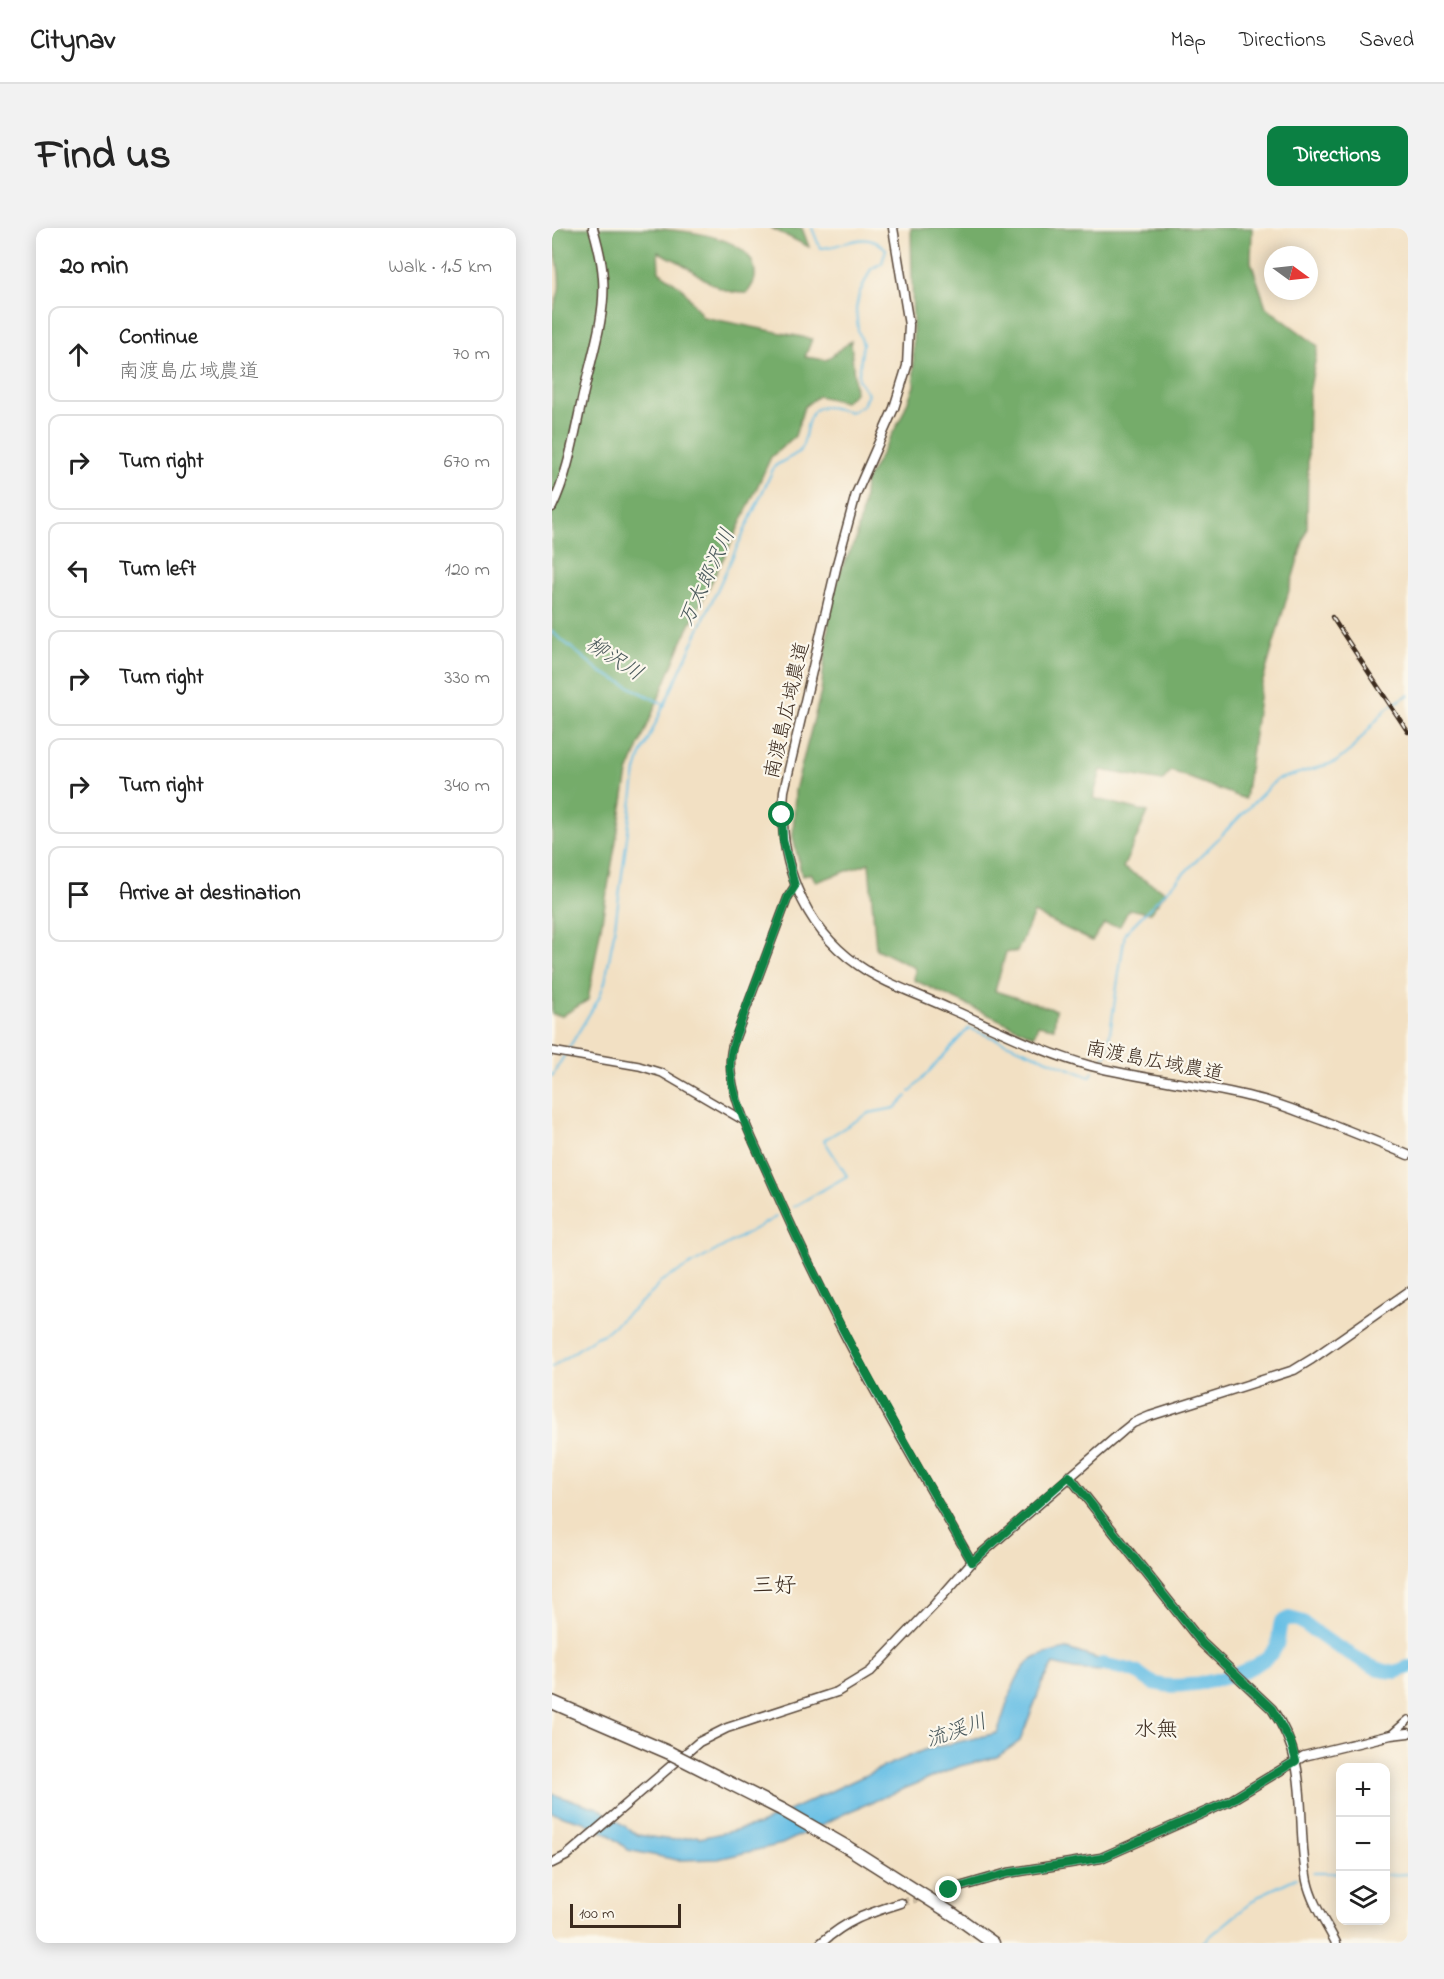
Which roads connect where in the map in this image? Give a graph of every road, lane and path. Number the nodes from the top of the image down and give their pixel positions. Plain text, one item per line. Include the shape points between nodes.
1 (593, 228) edge
2 (893, 228) edge
3 (552, 507) edge
4 (795, 886) junction
5 (552, 1051) edge
6 (746, 1122) junction
7 (1408, 1155) edge
8 (1408, 1292) edge
9 (1069, 1476) junction
10 (972, 1562) junction
11 (552, 1702) edge
12 (1408, 1720) edge
13 (1408, 1733) edge
14 (1391, 1735) junction
15 (1296, 1761) junction
16 (552, 1863) edge
17 (949, 1890) tunnel mouth
18 (902, 1903) tunnel mouth
19 (821, 1943) edge
20 (993, 1943) edge
21 (1336, 1943) edge

1 - 3 street via 601,255 601,313 562,480
2 - 4 street, 南渡島広域農道 via 909,325 907,366 894,408 856,494 784,791 783,840
4 - 6 street via 730,1055 733,1086
4 - 7 street, 南渡島広域農道 via 813,920 842,952 894,985 1064,1058 1112,1071 1258,1098
5 - 6 street via 662,1073
6 - 10 street via 797,1240 840,1326
8 - 9 street via 1294,1370 1133,1423
9 - 10 street
9 - 15 street via 1214,1655 1272,1709 1291,1743
10 - 16 street via 870,1672 837,1692 710,1736 674,1762 567,1856
11 - 20 highway, bridge via 670,1753 781,1809 847,1846
12 - 14 street
13 - 14 street
14 - 15 street
15 - 17 street via 1228,1802 1101,1858 1008,1873
15 - 21 street via 1307,1881
18 - 19 street via 859,1916

